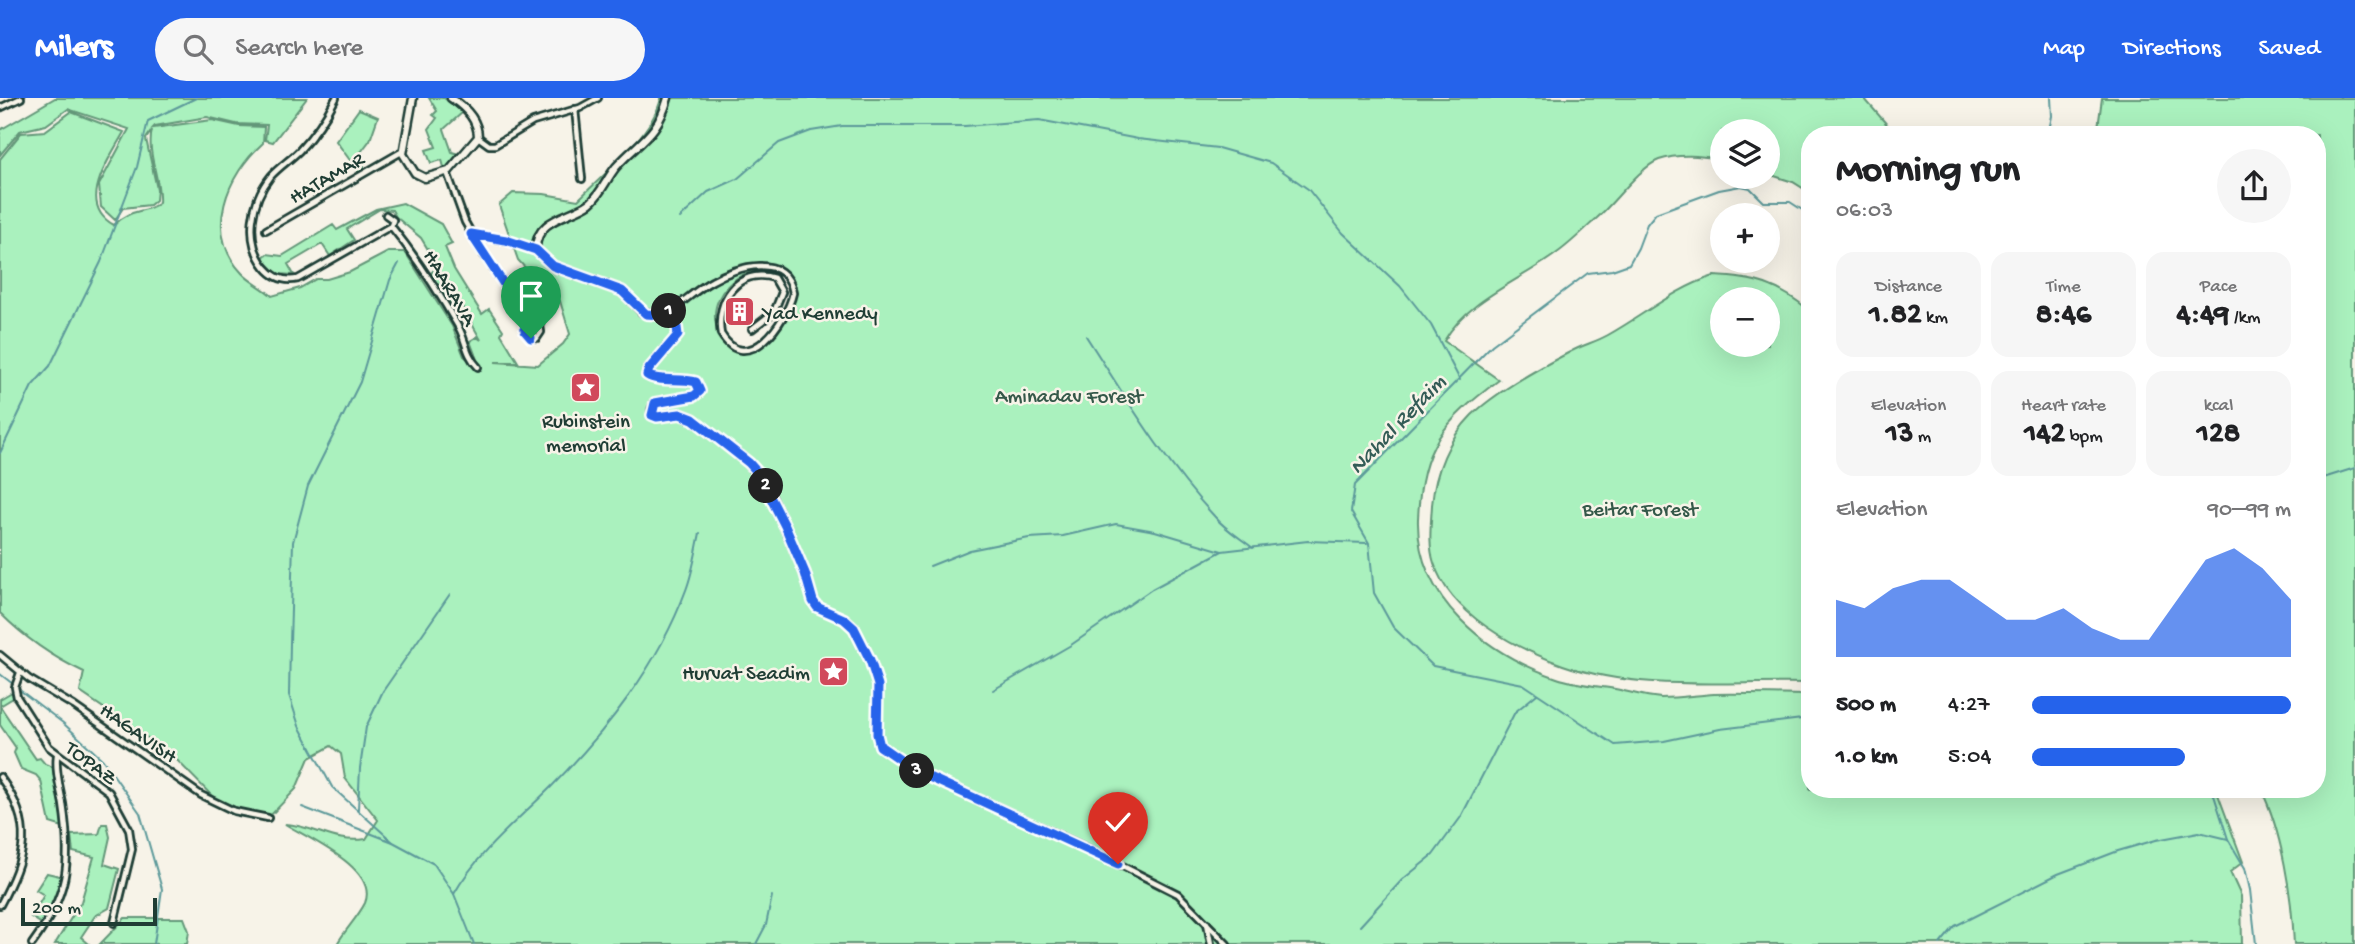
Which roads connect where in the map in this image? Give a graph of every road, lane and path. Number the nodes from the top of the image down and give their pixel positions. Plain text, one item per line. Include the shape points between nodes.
1 (21, 98) edge
2 (336, 98) edge
3 (413, 98) edge
4 (451, 98) edge
5 (598, 98) edge
6 (668, 98) edge
7 (10, 101) edge
8 (0, 108) edge
9 (575, 109) junction
10 (477, 137) junction
11 (403, 151) junction
12 (447, 172) junction
13 (582, 180) dead end
14 (386, 215) dead end
15 (391, 226) junction
16 (266, 230) dead end
17 (471, 234) junction
18 (536, 250) junction
19 (671, 310) junction
20 (524, 315) junction
21 (752, 329) dead end
22 (478, 366) dead end
23 (813, 601) joint
24 (0, 655) edge
25 (20, 673) junction
26 (57, 755) junction
27 (0, 777) edge
28 (268, 818) dead end
29 (0, 905) edge
30 (1207, 922) junction
31 (114, 923) dead end
32 (32, 944) edge
33 (1211, 944) edge
34 (1227, 944) edge

1 - 7 street
2 - 15 street via 306,144 262,189 253,219 256,253 276,277 294,280
3 - 11 street
4 - 10 street via 470,115
5 - 9 street
6 - 18 street via 653,132 616,167 588,204 548,224
7 - 8 street
9 - 10 street via 537,120 495,145
9 - 13 street
10 - 12 street
11 - 12 street via 405,161 419,176
11 - 16 street, HATAMAR
12 - 17 street
14 - 15 street, HAARAVA via 393,220
15 - 22 street, HAARAVA via 430,277
17 - 18 street
17 - 20 street
18 - 19 street via 553,266 622,291 646,314
19 - 21 street via 729,272 770,266 786,275 793,293 769,339 751,348 731,345 721,334 721,305 749,278 774,278 782,292 779,305
19 - 23 street via 678,335 647,375 688,379 696,382 700,391 655,403 652,415 680,414 693,419 749,463 775,503
20 - 20 street via 527,334 538,337 540,325
23 - 30 street via 854,628 870,660 878,685 880,746 916,771 1065,837 1178,894
24 - 25 street, HAGAVISH
25 - 26 street, TOPAZ via 17,697
25 - 28 street, HAGAVISH via 201,795 234,811
26 - 31 street, TOPAZ via 106,789 130,832 132,849
26 - 32 street via 67,874 56,907
27 - 29 street via 17,806 24,839 21,862
30 - 33 street
30 - 34 street

